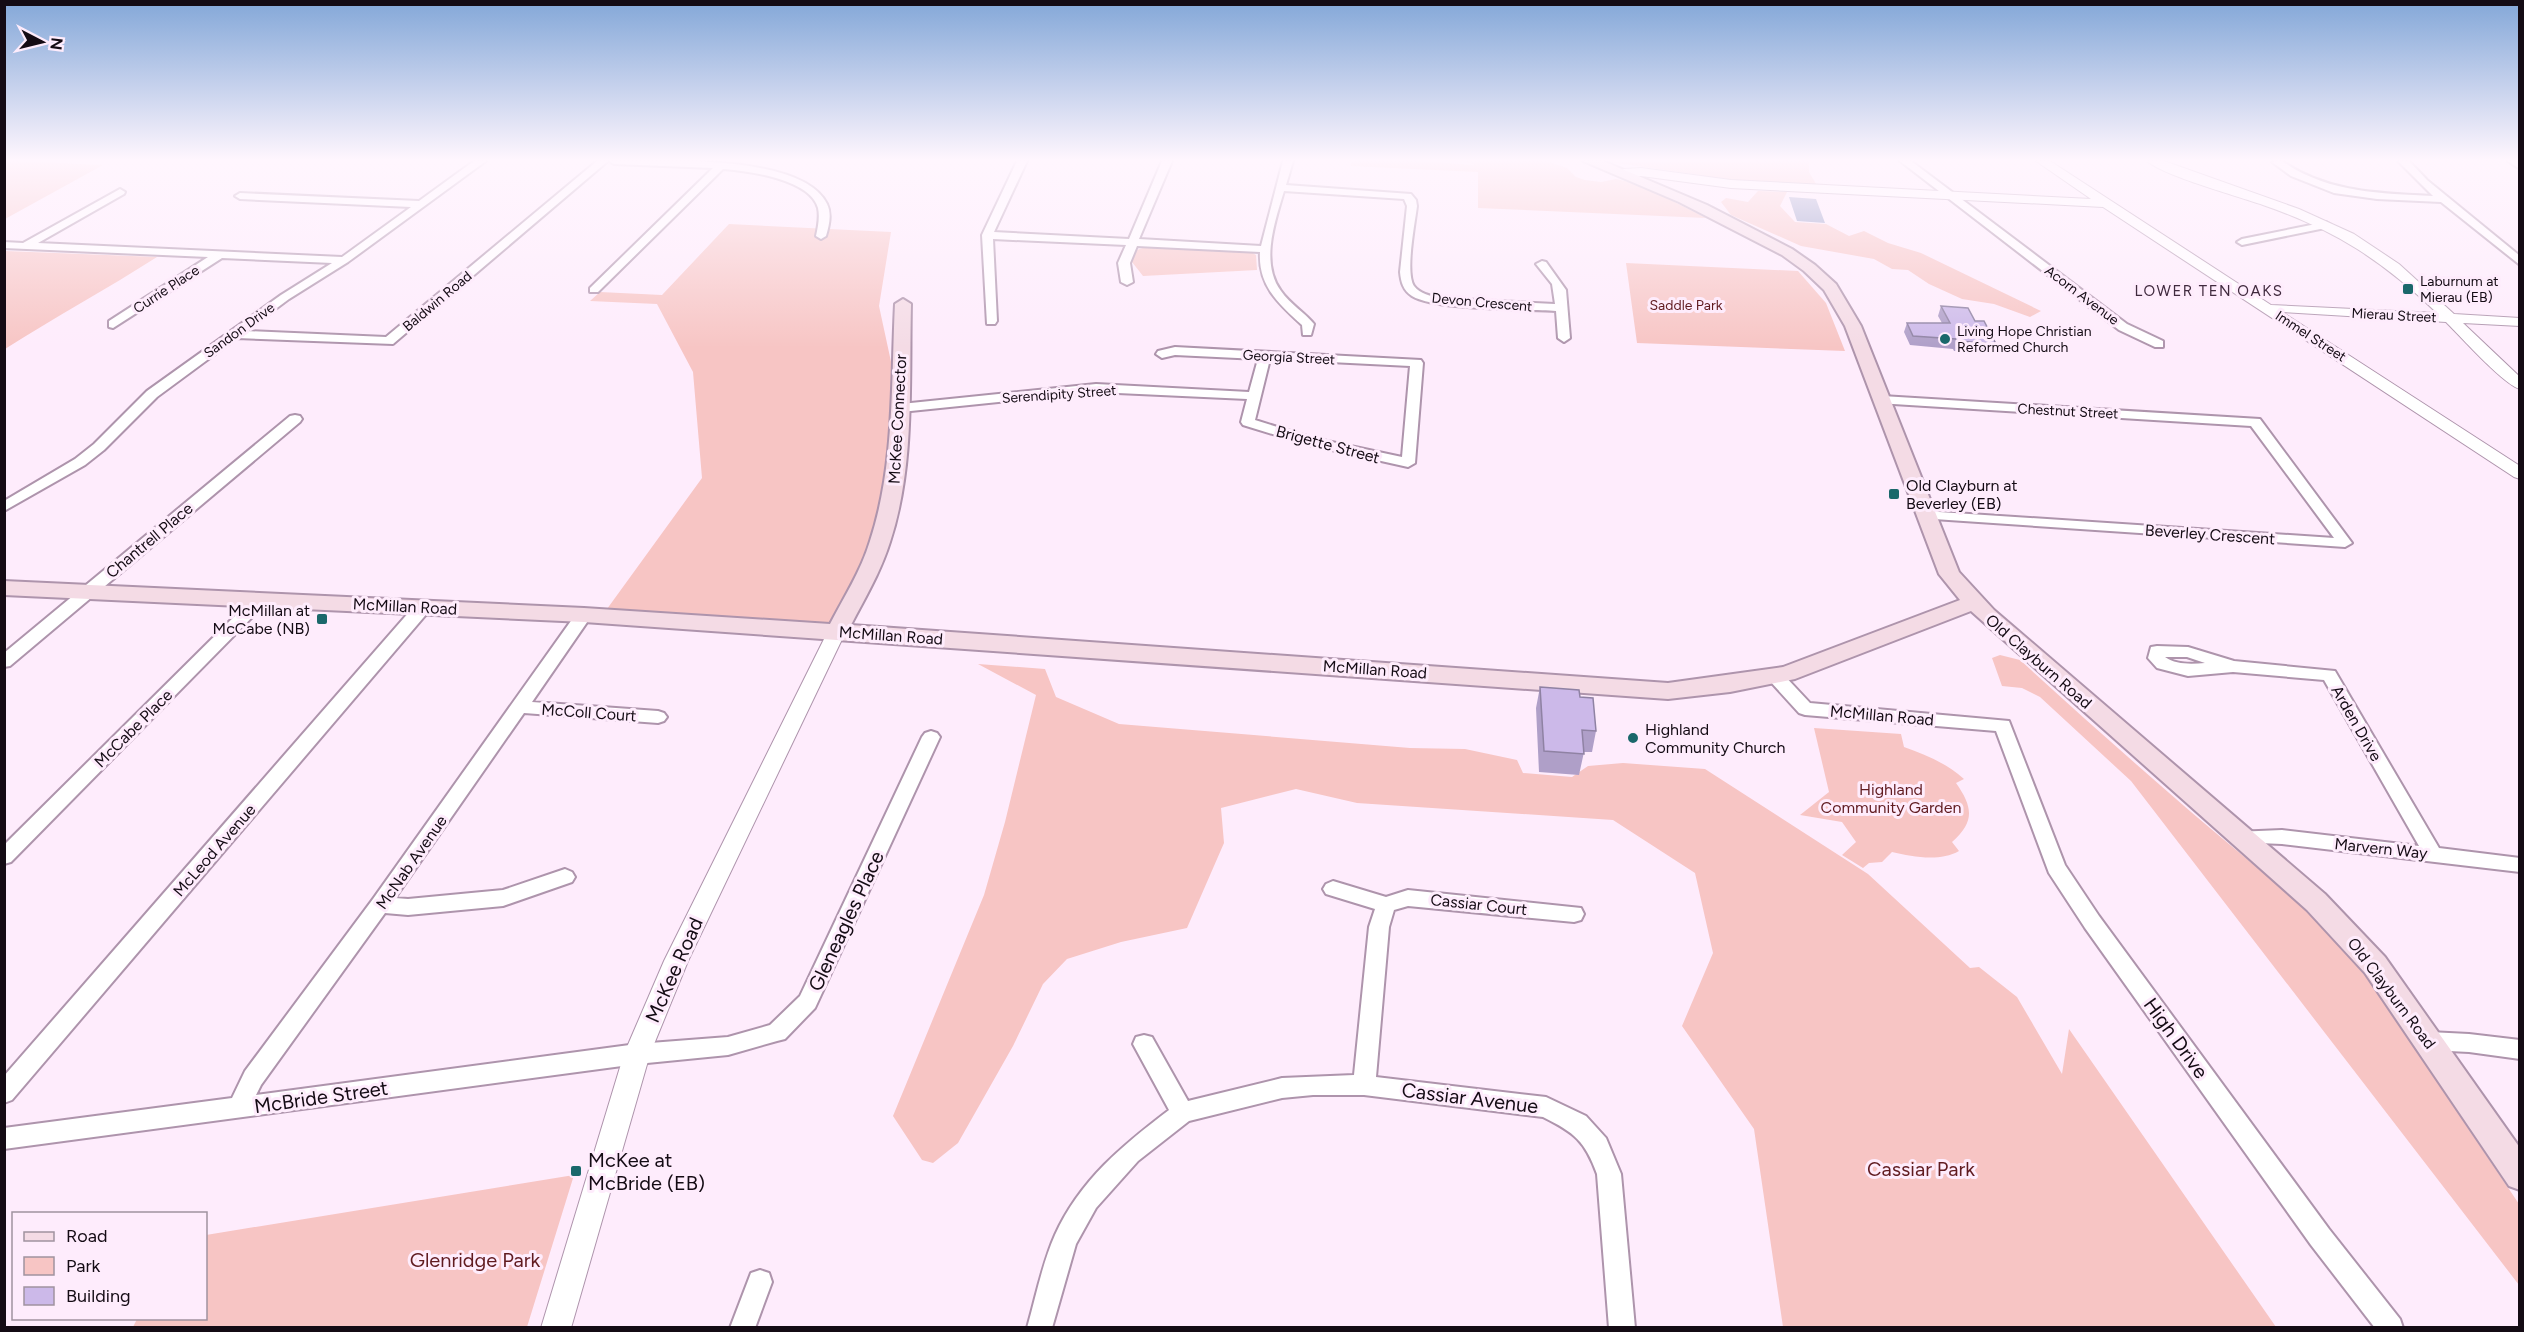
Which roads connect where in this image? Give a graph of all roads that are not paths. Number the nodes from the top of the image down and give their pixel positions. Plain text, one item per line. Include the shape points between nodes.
1 (66, 223) edge
2 (395, 223) edge
3 (530, 223) edge
4 (662, 223) edge
5 (824, 223) edge
6 (993, 223) edge
7 (1141, 223) edge
8 (1271, 223) edge
9 (1411, 223) edge
10 (1732, 223) edge
11 (1987, 223) edge
12 (2136, 223) edge
13 (2322, 223) edge
14 (2472, 223) edge
15 (2326, 225) junction
16 (987, 235) junction
17 (820, 236) dead end
18 (1133, 242) junction
19 (2242, 242) dead end
20 (4, 244) edge
21 (26, 246) junction
22 (1264, 249) junction
23 (219, 255) junction
24 (344, 260) junction
25 (2519, 262) edge
26 (1542, 264) dead end
27 (1127, 282) dead end
28 (2238, 289) junction
29 (594, 290) dead end
30 (903, 304) dead end
31 (1562, 308) junction
32 (2269, 309) junction
33 (2330, 311) junction
34 (2448, 318) junction
35 (991, 321) dead end
36 (2520, 322) edge
37 (113, 324) dead end
38 (1306, 332) dead end
39 (235, 334) junction
40 (1564, 338) dead end
41 (2159, 344) dead end
42 (1162, 354) dead end
43 (1265, 356) junction
44 (2520, 385) edge
45 (1254, 396) junction
46 (1882, 400) junction
47 (901, 408) junction
48 (294, 419) dead end
49 (2255, 422) joint
50 (1408, 463) joint
51 (2520, 474) edge
52 (4, 507) edge
53 (1924, 515) junction
54 (4, 588) edge
55 (87, 593) junction
56 (261, 599) junction
57 (1972, 603) junction
58 (423, 607) junction
59 (584, 615) junction
60 (837, 631) junction
61 (4, 662) edge
62 (2233, 666) dead end
63 (1775, 676) junction
64 (521, 706) junction
65 (658, 717) dead end
66 (2003, 724) joint
67 (931, 737) dead end
68 (2242, 837) junction
69 (2433, 854) junction
70 (4, 857) edge
71 (2520, 865) edge
72 (565, 877) dead end
73 (1333, 889) dead end
74 (380, 905) junction
75 (1386, 905) junction
76 (1574, 914) dead end
77 (2429, 1041) junction
78 (1144, 1044) dead end
79 (2520, 1050) edge
80 (637, 1054) junction
81 (1364, 1085) junction
82 (4, 1093) edge
83 (239, 1108) junction
84 (1184, 1113) junction
85 (4, 1139) edge
86 (2520, 1175) edge
87 (760, 1282) dead end
88 (556, 1328) edge
89 (742, 1328) edge
90 (1039, 1328) edge
91 (1622, 1328) edge
92 (2391, 1328) edge

1 - 21 street
2 - 24 street, Sandon Drive
3 - 39 street, Baldwin Road via 389,342
4 - 29 street
5 - 17 street
6 - 16 street
7 - 18 street
8 - 22 street
9 - 31 street, Devon Crescent via 1406,280 1420,296 1440,301
10 - 46 main road, Old Clayburn Road via 1810,268 1830,287 1847,312
11 - 41 street, Acorn Avenue via 2123,327
12 - 28 street, Immel Street
13 - 15 street
14 - 25 street
15 - 19 street
15 - 34 street via 2385,260
16 - 18 street
16 - 35 street
18 - 22 street
18 - 27 street via 1124,263
20 - 21 street
21 - 23 street
22 - 38 street via 1263,268 1268,281 1308,324
23 - 24 street
23 - 37 street, Currie Place
24 - 39 street, Sandon Drive
26 - 31 street via 1557,283
28 - 32 street, Immel Street
28 - 33 street via 2281,304
30 - 47 main road, McKee Connector
31 - 40 street
32 - 33 street, Mierau Street
32 - 51 street, Immel Street
33 - 34 street, Mierau Street
34 - 36 street, Mierau Street
34 - 44 street
39 - 52 street, Sandon Drive via 152,394 80,462
42 - 43 street, Georgia Street via 1175,351
43 - 45 street
43 - 50 street, Georgia Street via 1417,363
45 - 47 street, Serendipity Street via 1096,388
45 - 50 street, Brigette Street via 1248,422 1310,441
46 - 49 street, Chestnut Street
46 - 53 main road, Old Clayburn Road
47 - 60 main road, McKee Connector via 892,495 880,542
48 - 55 street, Chantrell Place
49 - 53 street, Beverley Crescent via 2345,543
53 - 57 main road, Old Clayburn Road via 1948,574
54 - 55 main road, McMillan Road
55 - 56 main road, McMillan Road
55 - 61 street, Chantrell Place
56 - 58 main road, McMillan Road
56 - 70 street, McCabe Place
57 - 63 main road, McMillan Road
57 - 68 main road, Old Clayburn Road
58 - 59 main road, McMillan Road
58 - 82 street, McLeod Avenue
59 - 60 main road, McMillan Road
59 - 64 street, McNab Avenue
60 - 63 main road, McMillan Road via 1668,691
60 - 80 street, McKee Road via 676,961
62 - 69 street, Arden Drive via 2329,675
63 - 66 street, McMillan Road via 1804,709
64 - 65 street, McColl Court
64 - 74 street, McNab Avenue
66 - 92 street, High Drive via 2056,868 2320,1237
67 - 80 street, Gleneagles Place via 808,1002 777,1032 728,1046
68 - 69 street, Marvern Way via 2282,837
68 - 77 main road, Old Clayburn Road via 2346,932 2375,965
69 - 71 street, Marvern Way
72 - 74 street via 503,898 408,907
73 - 75 street, Cassiar Court
74 - 83 street, McNab Avenue via 253,1078
75 - 76 street, Cassiar Court via 1408,898
75 - 81 street via 1379,927
77 - 79 street
77 - 86 main road, Old Clayburn Road
78 - 84 street
80 - 83 street, McBride Street
80 - 88 street, McKee Road
81 - 84 street, Cassiar Avenue via 1282,1088
81 - 91 street, Cassiar Avenue via 1546,1107 1578,1123 1598,1146 1609,1174
83 - 85 street, McBride Street
84 - 90 street, Cassiar Avenue via 1130,1153 1088,1200 1065,1240
87 - 89 street

